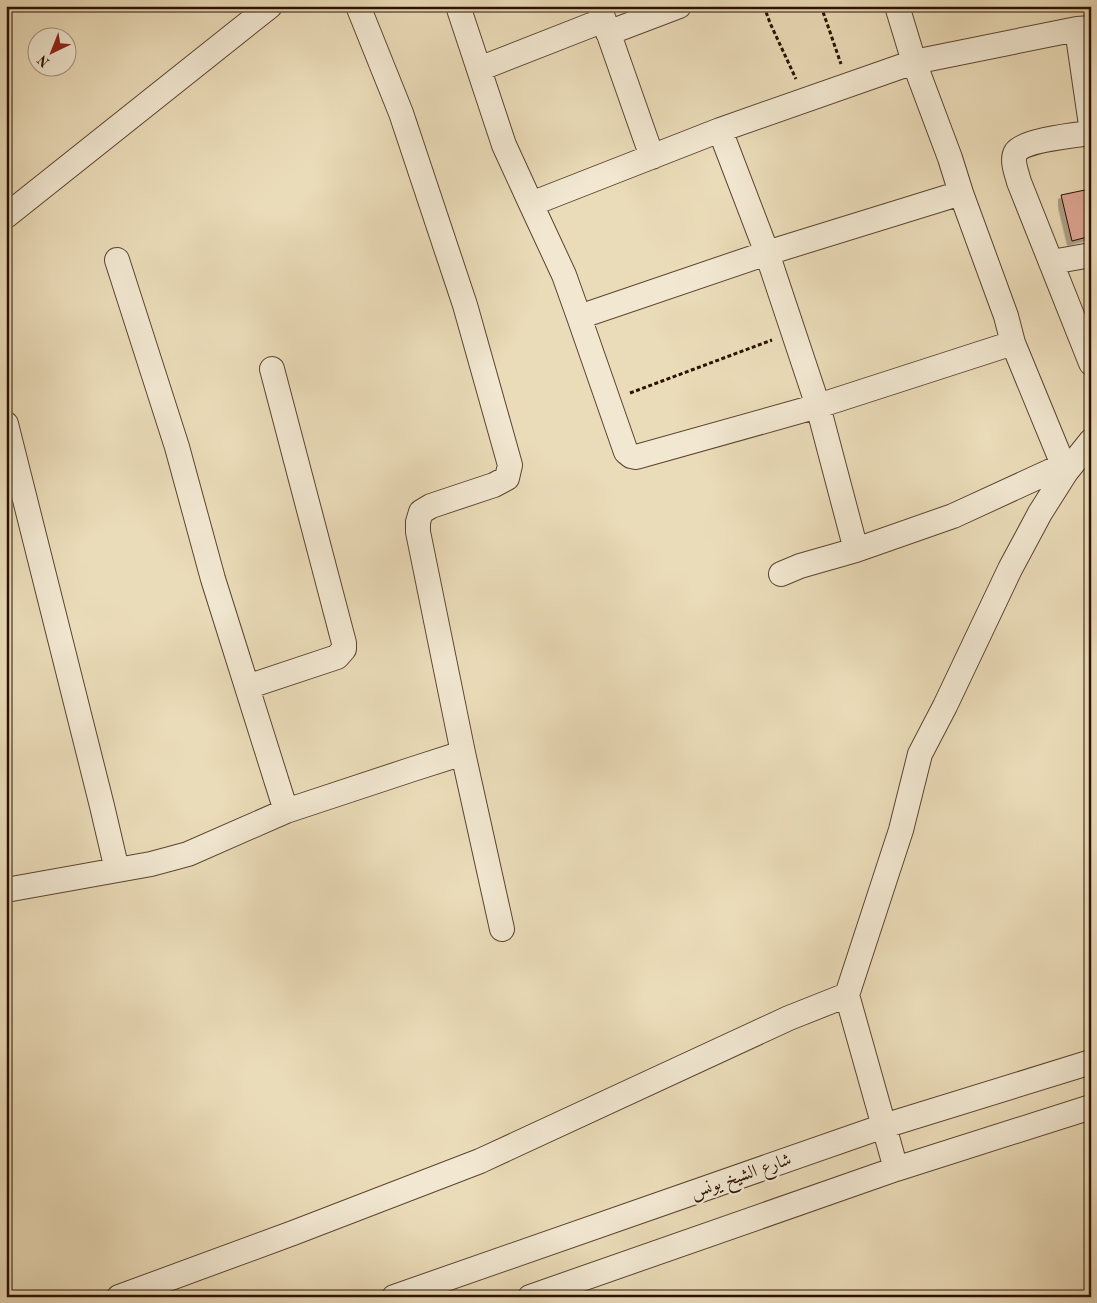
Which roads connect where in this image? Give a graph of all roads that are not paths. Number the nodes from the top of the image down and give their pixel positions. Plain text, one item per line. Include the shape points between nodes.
1 (270, 6) edge
2 (358, 6) edge
3 (458, 6) edge
4 (679, 6) edge
5 (897, 6) edge
6 (604, 20) edge
7 (1084, 28) edge
8 (914, 62) junction
9 (478, 69) junction
10 (1091, 125) edge
11 (720, 130) junction
12 (1091, 133) edge
13 (652, 156) junction
14 (961, 193) junction
15 (531, 204) junction
16 (6, 216) edge
17 (767, 253) junction
18 (1091, 254) edge
19 (117, 260) dead end
20 (1052, 262) junction
21 (580, 317) junction
22 (1013, 342) junction
23 (1091, 363) edge
24 (272, 369) dead end
25 (818, 406) junction
26 (6, 424) edge
27 (1091, 441) edge
28 (1065, 468) junction
29 (856, 550) junction
30 (781, 574) dead end
31 (247, 687) junction
32 (463, 753) junction
33 (286, 811) junction
34 (116, 870) junction
35 (6, 890) edge
36 (502, 929) dead end
37 (847, 995) junction
38 (1091, 1062) edge
39 (1091, 1107) edge
40 (884, 1126) junction
41 (896, 1169) junction
42 (119, 1297) edge
43 (394, 1297) edge
44 (530, 1297) edge

1 - 16 street
2 - 32 street via 401,113 441,232 510,465 507,478 431,506 421,512 418,522
3 - 9 street
4 - 6 street
5 - 8 street
6 - 9 street
6 - 13 street
7 - 8 street
7 - 10 street
8 - 11 street
8 - 14 street
9 - 15 street via 504,145
11 - 13 street
11 - 17 street
12 - 20 street via 1022,147 1014,158 1019,182
13 - 15 street
14 - 17 street
14 - 22 street
15 - 21 street
17 - 21 street
17 - 25 street
18 - 20 street
19 - 31 street via 177,447
20 - 23 street
21 - 25 street via 626,452 636,458
22 - 25 street
22 - 28 street
24 - 31 street via 344,650 337,657
25 - 29 street
26 - 34 street
27 - 28 street
28 - 29 street via 954,516
28 - 37 street via 1010,569 920,754 901,830
29 - 30 street via 816,560
31 - 33 street
32 - 33 street
32 - 36 street
33 - 34 street via 188,854
34 - 35 street
37 - 40 street
37 - 42 street via 789,1018 480,1161
38 - 40 street, شارع الشيخ يونس
39 - 41 street
40 - 41 street
40 - 43 street, شارع الشيخ يونس
41 - 44 street

